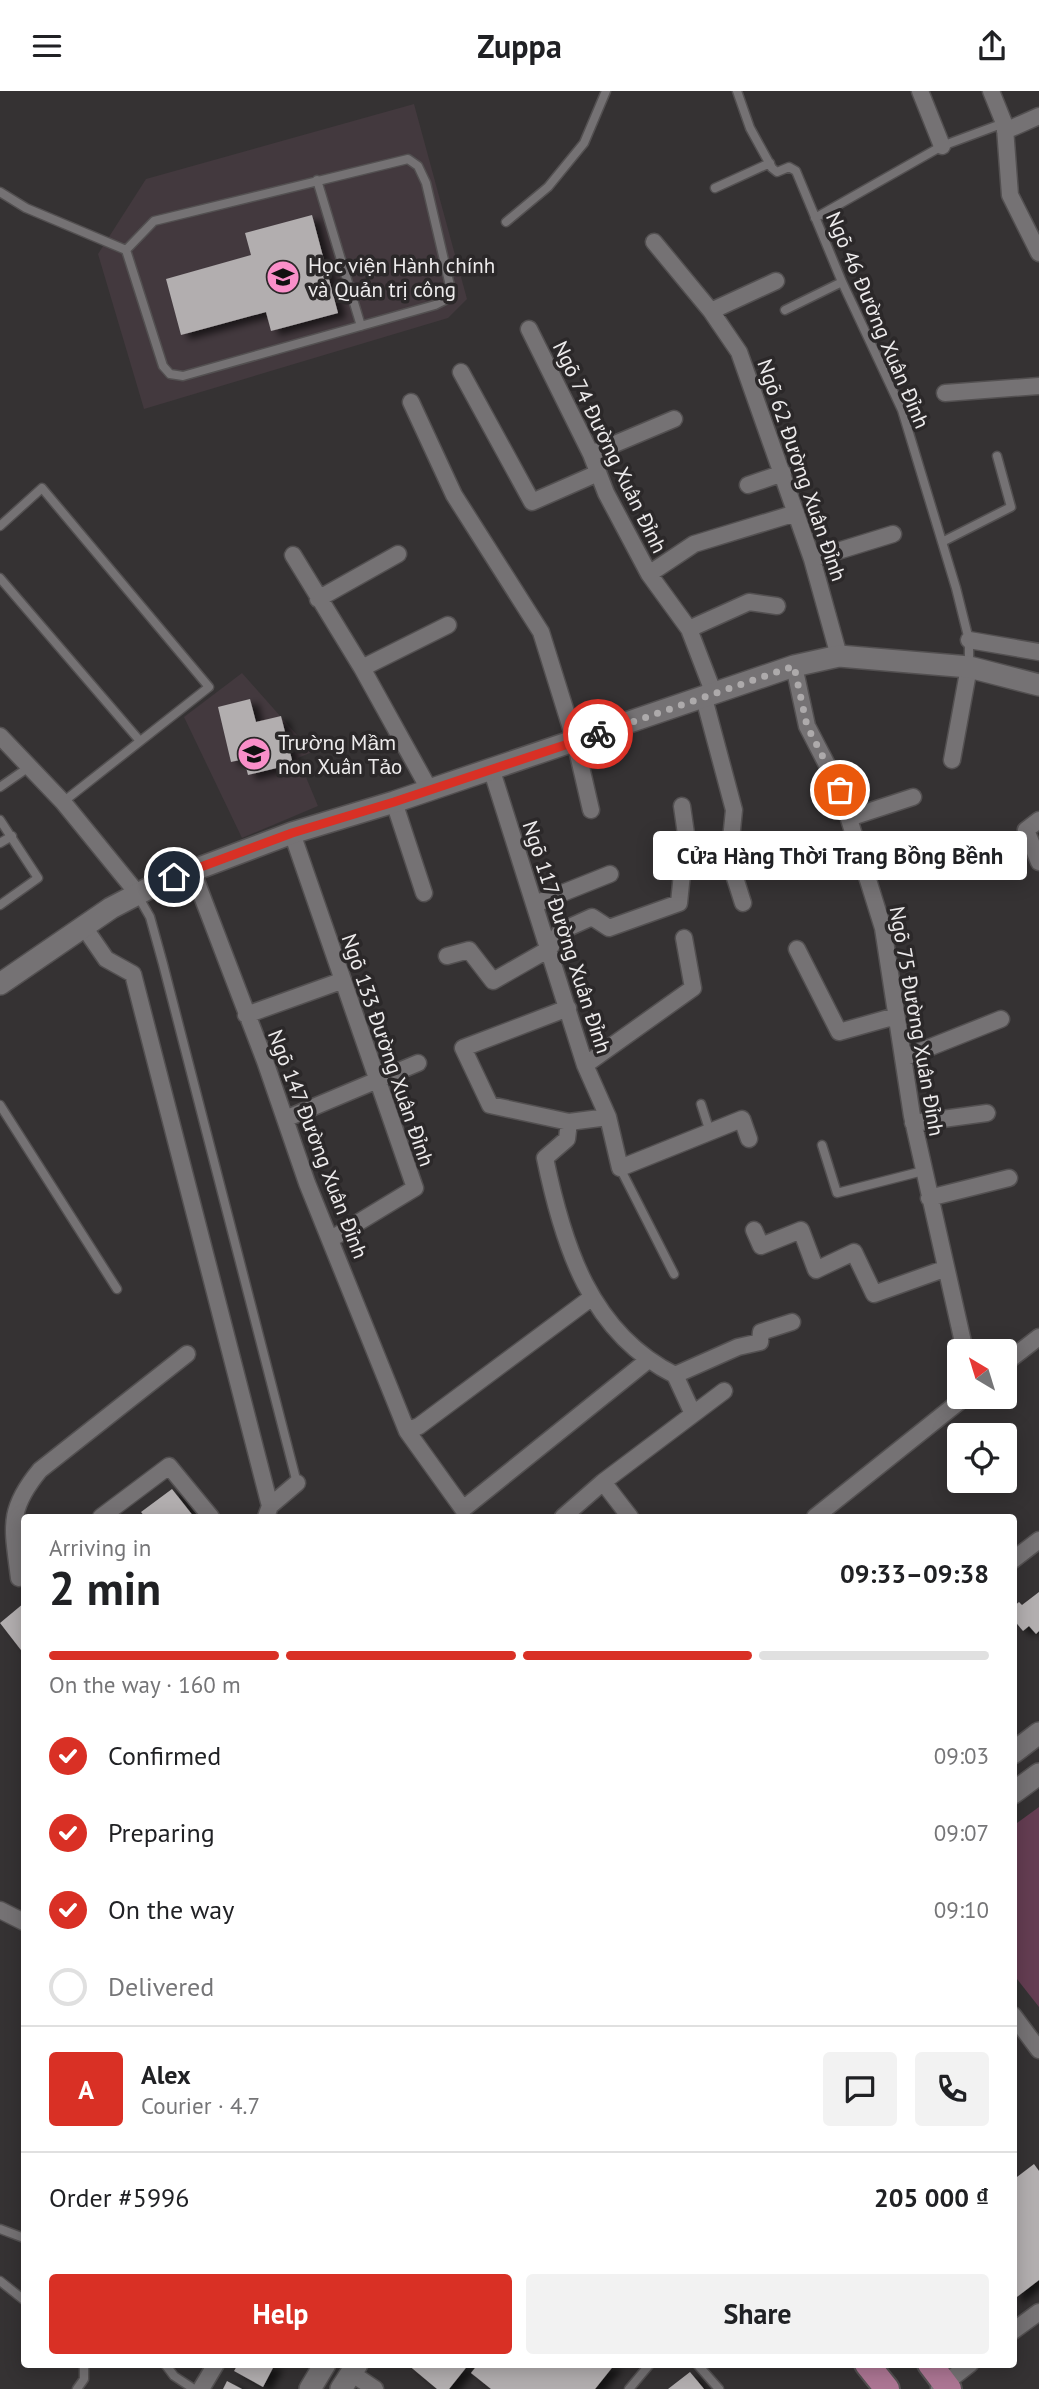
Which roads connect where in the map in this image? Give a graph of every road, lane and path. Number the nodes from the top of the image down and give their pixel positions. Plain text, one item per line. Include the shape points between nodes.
1 (606, 91) edge
2 (737, 91) edge
3 (920, 91) edge
4 (991, 91) edge
5 (1039, 116) edge
6 (1005, 127) junction
7 (942, 146) junction
8 (770, 163) junction
9 (317, 180) junction
10 (715, 188) dead end
11 (0, 192) edge
12 (815, 218) junction
13 (506, 222) dead end
14 (654, 241) dead end
15 (126, 250) junction
16 (1039, 253) edge
17 (776, 281) dead end
18 (842, 282) junction
19 (785, 310) dead end
20 (711, 311) junction
21 (361, 326) junction
22 (529, 329) dead end
23 (461, 372) dead end
24 (1039, 386) edge
25 (945, 393) dead end
26 (411, 402) dead end
27 (674, 419) dead end
28 (591, 454) junction
29 (997, 456) dead end
30 (598, 473) junction
31 (783, 473) junction
32 (748, 485) dead end
33 (796, 513) junction
34 (0, 526) edge
35 (893, 534) dead end
36 (942, 542) junction
37 (293, 555) dead end
38 (398, 555) dead end
39 (812, 559) junction
40 (649, 574) junction
41 (0, 578) edge
42 (318, 599) junction
43 (777, 605) dead end
44 (448, 625) dead end
45 (689, 629) junction
46 (969, 641) junction
47 (1039, 652) edge
48 (839, 656) junction
49 (794, 666) junction
50 (968, 667) junction
51 (362, 668) junction
52 (1039, 685) edge
53 (709, 696) junction
54 (0, 736) edge
55 (140, 741) junction
56 (575, 741) junction
57 (951, 760) dead end
58 (29, 767) junction
59 (491, 768) junction
60 (0, 787) edge
61 (429, 789) junction
62 (913, 797) dead end
63 (63, 802) junction
64 (394, 802) junction
65 (682, 806) dead end
66 (591, 810) dead end
67 (849, 818) junction
68 (0, 820) edge
69 (1039, 820) edge
70 (292, 833) junction
71 (12, 835) junction
72 (856, 842) junction
73 (0, 843) edge
74 (937, 853) dead end
75 (768, 854) dead end
76 (1039, 862) edge
77 (192, 870) junction
78 (866, 873) junction
79 (610, 874) dead end
80 (424, 893) dead end
81 (138, 894) junction
82 (743, 903) dead end
83 (535, 904) junction
84 (0, 905) edge
85 (84, 927) junction
86 (684, 938) dead end
87 (549, 949) junction
88 (797, 949) dead end
89 (447, 956) dead end
90 (341, 981) junction
91 (0, 984) edge
92 (568, 1008) junction
93 (246, 1015) junction
94 (897, 1016) junction
95 (1001, 1019) dead end
96 (903, 1058) junction
97 (418, 1063) dead end
98 (585, 1065) junction
99 (377, 1083) junction
100 (701, 1104) dead end
101 (0, 1105) edge
102 (987, 1112) dead end
103 (608, 1117) junction
104 (285, 1119) junction
105 (569, 1122) junction
106 (913, 1123) junction
107 (710, 1132) junction
108 (749, 1139) dead end
109 (822, 1145) dead end
110 (620, 1168) junction
111 (923, 1171) junction
112 (1009, 1178) dead end
113 (929, 1198) junction
114 (754, 1230) dead end
115 (331, 1239) junction
116 (944, 1269) junction
117 (674, 1274) dead end
118 (117, 1289) dead end
119 (590, 1298) junction
120 (792, 1322) dead end
121 (1039, 1337) edge
122 (962, 1339) edge
123 (187, 1354) dead end
124 (1017, 1354) edge
125 (647, 1361) junction
126 (675, 1375) junction
127 (724, 1391) dead end
128 (950, 1409) edge
129 (693, 1414) junction
130 (407, 1431) junction
131 (603, 1482) junction
132 (297, 1483) joint
133 (268, 1511) edge
134 (105, 1514) edge
135 (209, 1514) edge
136 (566, 1514) edge
137 (628, 1514) edge
138 (819, 1514) edge
139 (1039, 1539) edge
140 (1017, 1557) edge
141 (21, 1576) edge
142 (1039, 1733) edge
143 (1017, 1750) edge
144 (1039, 1774) edge
145 (1017, 1790) edge
146 (0, 1910) edge
147 (21, 1920) edge
148 (1017, 2020) edge
149 (1039, 2050) edge
150 (0, 2229) edge
151 (21, 2237) edge
152 (0, 2281) edge
153 (21, 2297) edge
154 (1039, 2312) edge
155 (1017, 2328) edge
156 (84, 2368) edge
157 (168, 2368) edge
158 (214, 2368) edge
159 (323, 2368) edge
160 (647, 2368) edge
161 (701, 2368) edge
162 (870, 2368) edge
163 (932, 2368) edge
164 (966, 2368) edge
165 (350, 2375) edge
166 (944, 2387) edge
167 (77, 2389) edge
168 (194, 2389) edge
169 (201, 2389) edge
170 (310, 2389) edge
171 (374, 2389) edge
172 (629, 2389) edge
173 (719, 2389) edge
174 (887, 2389) edge

1 - 13 lane via 584,143 548,187
2 - 8 lane via 750,128
3 - 7 street
4 - 6 street
5 - 6 street
6 - 7 lane
6 - 16 street via 1010,195
7 - 12 lane
8 - 10 lane
8 - 12 lane, Ngõ 46 Đường Xuân Đỉnh via 777,171 789,167 796,171
9 - 15 lane via 154,221
9 - 21 lane
9 - 21 lane via 408,159 418,166 426,183 451,283 447,299
11 - 15 lane via 26,208
12 - 18 lane, Ngõ 46 Đường Xuân Đỉnh
14 - 20 street, Ngõ 62 Đường Xuân Đỉnh
15 - 21 lane via 163,366 170,374 183,376
17 - 20 street
18 - 19 lane
18 - 36 lane, Ngõ 46 Đường Xuân Đỉnh via 902,410
20 - 31 street, Ngõ 62 Đường Xuân Đỉnh via 739,352
22 - 28 street, Ngõ 74 Đường Xuân Đỉnh
23 - 30 street via 532,502
24 - 25 street
26 - 56 street via 454,495 541,632
27 - 28 street
28 - 30 street, Ngõ 74 Đường Xuân Đỉnh
29 - 36 lane via 1012,507
30 - 40 street, Ngõ 74 Đường Xuân Đỉnh
31 - 32 street
31 - 33 street, Ngõ 62 Đường Xuân Đỉnh
33 - 39 street, Ngõ 62 Đường Xuân Đỉnh
33 - 40 street via 694,544
34 - 55 lane via 41,488 209,687
35 - 39 street
36 - 46 lane, Ngõ 46 Đường Xuân Đỉnh
37 - 42 street
38 - 42 street
39 - 48 street, Ngõ 62 Đường Xuân Đỉnh
40 - 45 street, Ngõ 74 Đường Xuân Đỉnh
41 - 55 lane
42 - 51 street
43 - 45 street via 749,602
44 - 51 street
45 - 53 street, Ngõ 74 Đường Xuân Đỉnh
46 - 47 street
46 - 50 lane, Ngõ 46 Đường Xuân Đỉnh
48 - 49 street
48 - 50 street
49 - 53 street
49 - 67 street, Ngõ 75 Đường Xuân Đỉnh via 807,726
50 - 52 street
50 - 57 street
51 - 61 street
53 - 56 street
53 - 82 street, Ngõ 74 Đường Xuân Đỉnh via 733,810 729,859
54 - 58 street
55 - 63 lane
56 - 59 street
56 - 66 street
58 - 60 lane
58 - 63 street
59 - 61 street
59 - 83 street, Ngõ 117 Đường Xuân Đỉnh
61 - 64 street
62 - 67 street
63 - 81 street
64 - 70 street
64 - 80 street
65 - 87 street via 686,834 679,904 609,928 592,918 561,931
67 - 72 street, Ngõ 75 Đường Xuân Đỉnh
68 - 71 lane
69 - 76 street via 1026,830
70 - 77 street
70 - 90 street, Ngõ 133 Đường Xuân Đỉnh
71 - 73 lane
71 - 84 lane via 38,878
72 - 75 street via 828,853 796,845
72 - 78 street, Ngõ 75 Đường Xuân Đỉnh
74 - 78 street
77 - 81 street
77 - 93 street, Ngõ 147 Đường Xuân Đỉnh
78 - 94 street, Ngõ 75 Đường Xuân Đỉnh via 883,928
79 - 83 street
81 - 85 street
81 - 132 lane via 150,917 163,964
83 - 87 street, Ngõ 117 Đường Xuân Đỉnh
85 - 91 street
85 - 133 street via 106,959 133,974
86 - 98 street via 693,988
87 - 89 street via 493,981 469,950
87 - 92 street, Ngõ 117 Đường Xuân Đỉnh
88 - 94 street via 839,1032
90 - 93 street
90 - 99 street, Ngõ 133 Đường Xuân Đỉnh
92 - 98 street, Ngõ 117 Đường Xuân Đỉnh
92 - 105 street via 463,1048 490,1105
93 - 104 street, Ngõ 147 Đường Xuân Đỉnh
94 - 96 street, Ngõ 75 Đường Xuân Đỉnh
95 - 96 street
96 - 106 street, Ngõ 75 Đường Xuân Đỉnh
97 - 99 street
98 - 103 street, Ngõ 117 Đường Xuân Đỉnh
99 - 104 street
99 - 115 street, Ngõ 133 Đường Xuân Đỉnh via 415,1188
100 - 107 lane
101 - 118 lane
102 - 106 street
103 - 105 street
103 - 110 street, Ngõ 117 Đường Xuân Đỉnh
104 - 115 street, Ngõ 147 Đường Xuân Đỉnh
105 - 119 street via 567,1139 545,1158 557,1214
106 - 111 street, Ngõ 75 Đường Xuân Đỉnh
107 - 108 street via 742,1119
107 - 110 street
109 - 111 lane via 837,1193
110 - 117 lane
111 - 113 street, Ngõ 75 Đường Xuân Đỉnh
112 - 113 street
113 - 116 street, Ngõ 75 Đường Xuân Đỉnh
114 - 116 street via 761,1245 801,1230 816,1269 854,1252 874,1294
115 - 130 street, Ngõ 147 Đường Xuân Đỉnh
116 - 122 street, Ngõ 75 Đường Xuân Đỉnh
119 - 125 street
119 - 130 street
120 - 126 street via 761,1332 760,1342
121 - 124 street
123 - 141 street via 40,1470 23,1491 12,1521
125 - 126 street
125 - 130 street, Ngõ 147 Đường Xuân Đỉnh via 463,1509
126 - 129 street
127 - 129 street
128 - 138 street
129 - 131 street
131 - 136 street
131 - 137 street
132 - 133 street
134 - 135 street via 169,1466
139 - 140 street
142 - 143 street
144 - 145 street
146 - 147 street
148 - 149 street
150 - 151 lane
152 - 153 lane
154 - 155 street
156 - 167 lane
157 - 168 lane
158 - 169 street
159 - 170 street
160 - 172 lane
161 - 173 lane
162 - 174 main road
163 - 166 main road
164 - 166 street
165 - 171 street

